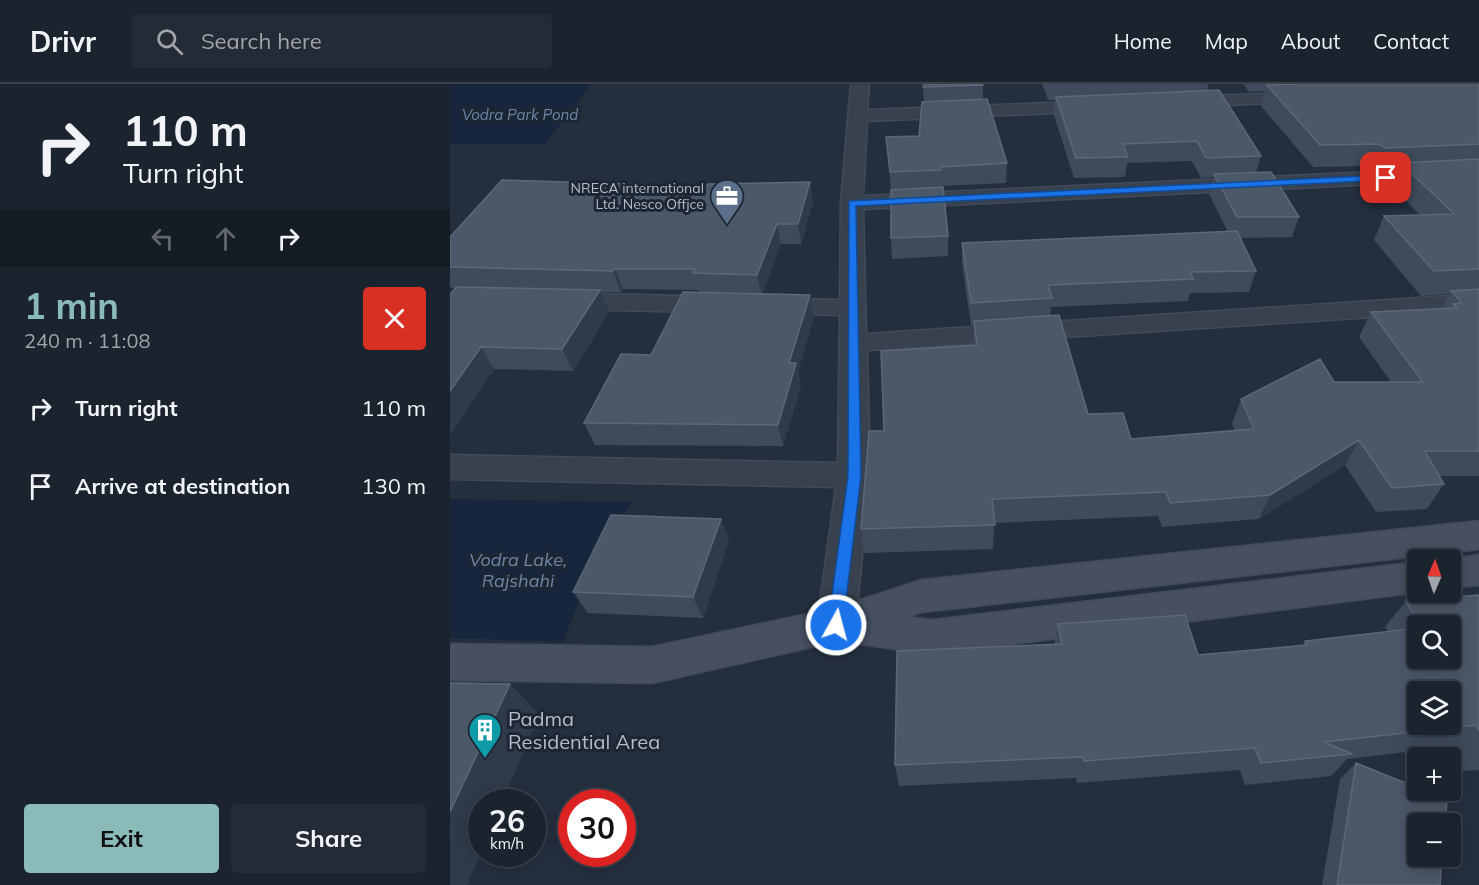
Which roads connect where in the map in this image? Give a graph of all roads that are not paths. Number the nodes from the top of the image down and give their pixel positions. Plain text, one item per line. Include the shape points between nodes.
1 (860, 84) edge
2 (1324, 96) edge
3 (1169, 103) edge
4 (1122, 105) edge
5 (860, 116) junction
6 (1479, 173) edge
7 (852, 203) junction
8 (533, 300) edge
9 (1479, 302) edge
10 (852, 308) junction
11 (852, 343) junction
12 (450, 467) edge
13 (854, 476) junction
14 (1479, 535) edge
15 (1479, 570) edge
16 (1461, 572) edge
17 (1407, 578) edge
18 (836, 625) junction
19 (450, 662) edge

1 - 5 street
2 - 3 street
4 - 5 street
5 - 7 street
6 - 7 street
7 - 10 street
8 - 10 street
9 - 11 street
10 - 11 street
11 - 13 street
12 - 13 street
13 - 18 street
14 - 18 main road via 922,596
15 - 16 main road
17 - 18 main road via 933,637
18 - 19 main road via 652,665

